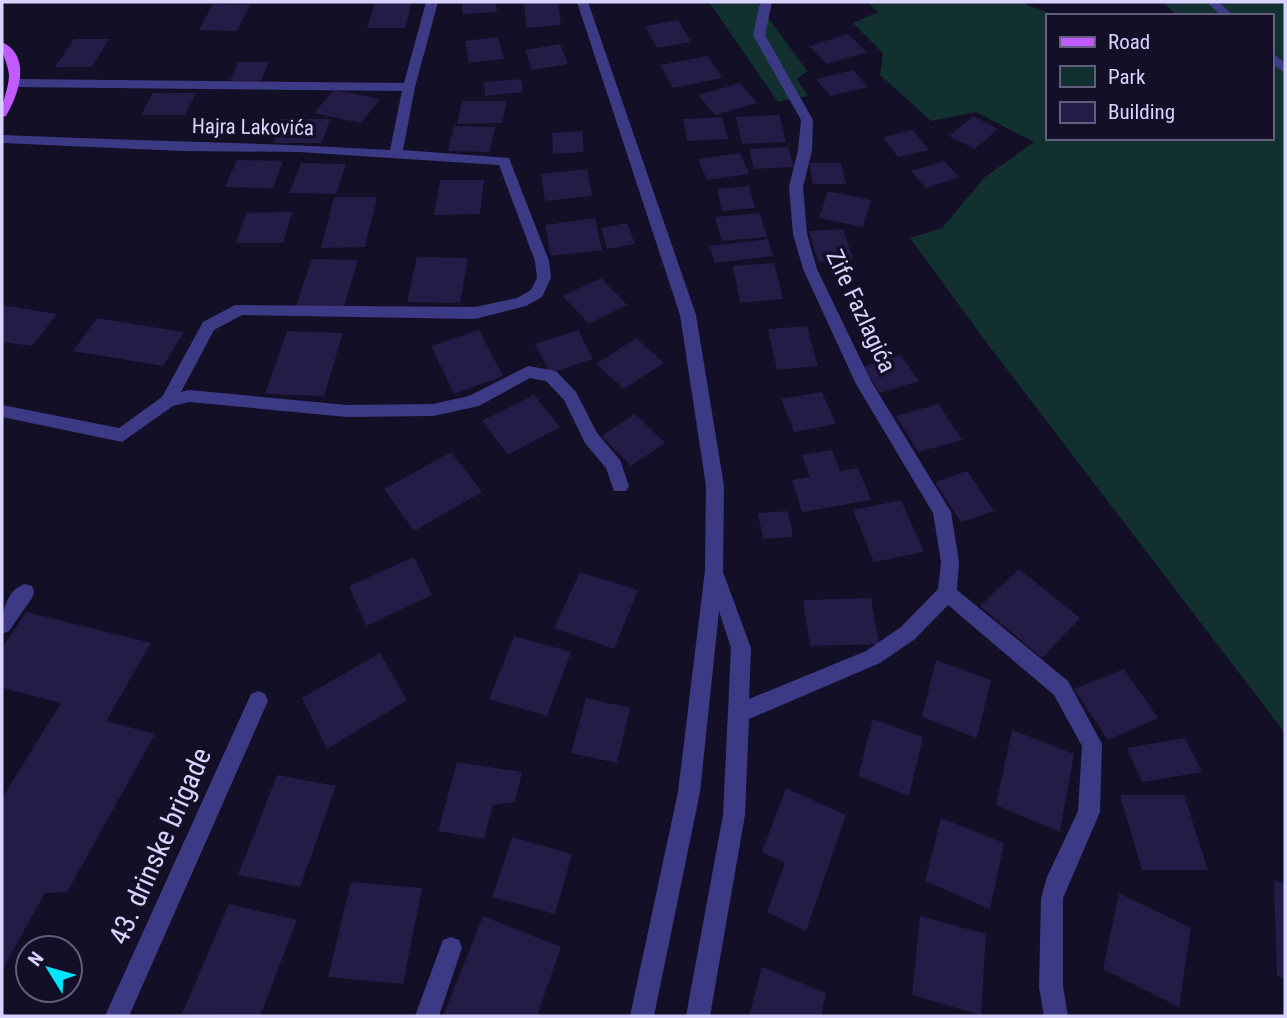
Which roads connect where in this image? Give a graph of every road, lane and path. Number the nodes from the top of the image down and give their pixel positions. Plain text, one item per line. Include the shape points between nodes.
1 (432, 2) edge
2 (582, 2) edge
3 (766, 2) edge
4 (1213, 2) edge
5 (1226, 14) edge
6 (2, 46) edge
7 (16, 83) junction
8 (409, 87) junction
9 (2, 113) edge
10 (2, 139) edge
11 (397, 154) junction
12 (168, 401) junction
13 (2, 411) edge
14 (620, 486) dead end
15 (713, 570) junction
16 (25, 592) dead end
17 (947, 593) junction
18 (2, 625) edge
19 (258, 701) dead end
20 (739, 713) junction
21 (451, 948) dead end
22 (117, 1016) edge
23 (426, 1016) edge
24 (642, 1016) edge
25 (698, 1016) edge
26 (1056, 1016) edge

1 - 8 street
2 - 15 street via 688,315 715,486
3 - 17 street, Zife Fazlagića via 759,35 807,120 806,150 796,187 800,234 810,269 864,384 942,512 950,562
4 - 5 street
6 - 7 main road via 15,67
7 - 8 street
7 - 9 main road
8 - 11 street
10 - 11 street, Hajra Lakovića
11 - 12 street, Hajra Lakovića via 503,161 541,261 544,278 537,293 521,302 475,313 240,309 208,326
12 - 13 street via 122,435
12 - 14 street via 190,396 347,411 433,410 473,402 528,372 551,376 570,396 591,438 614,465
15 - 20 street via 741,648
15 - 24 street via 689,792
16 - 18 street
17 - 20 street via 908,633 873,657
17 - 26 street via 1061,688 1092,744 1089,812 1052,898 1051,987
19 - 22 street, 43. drinske brigade
20 - 25 street via 734,815
21 - 23 street

